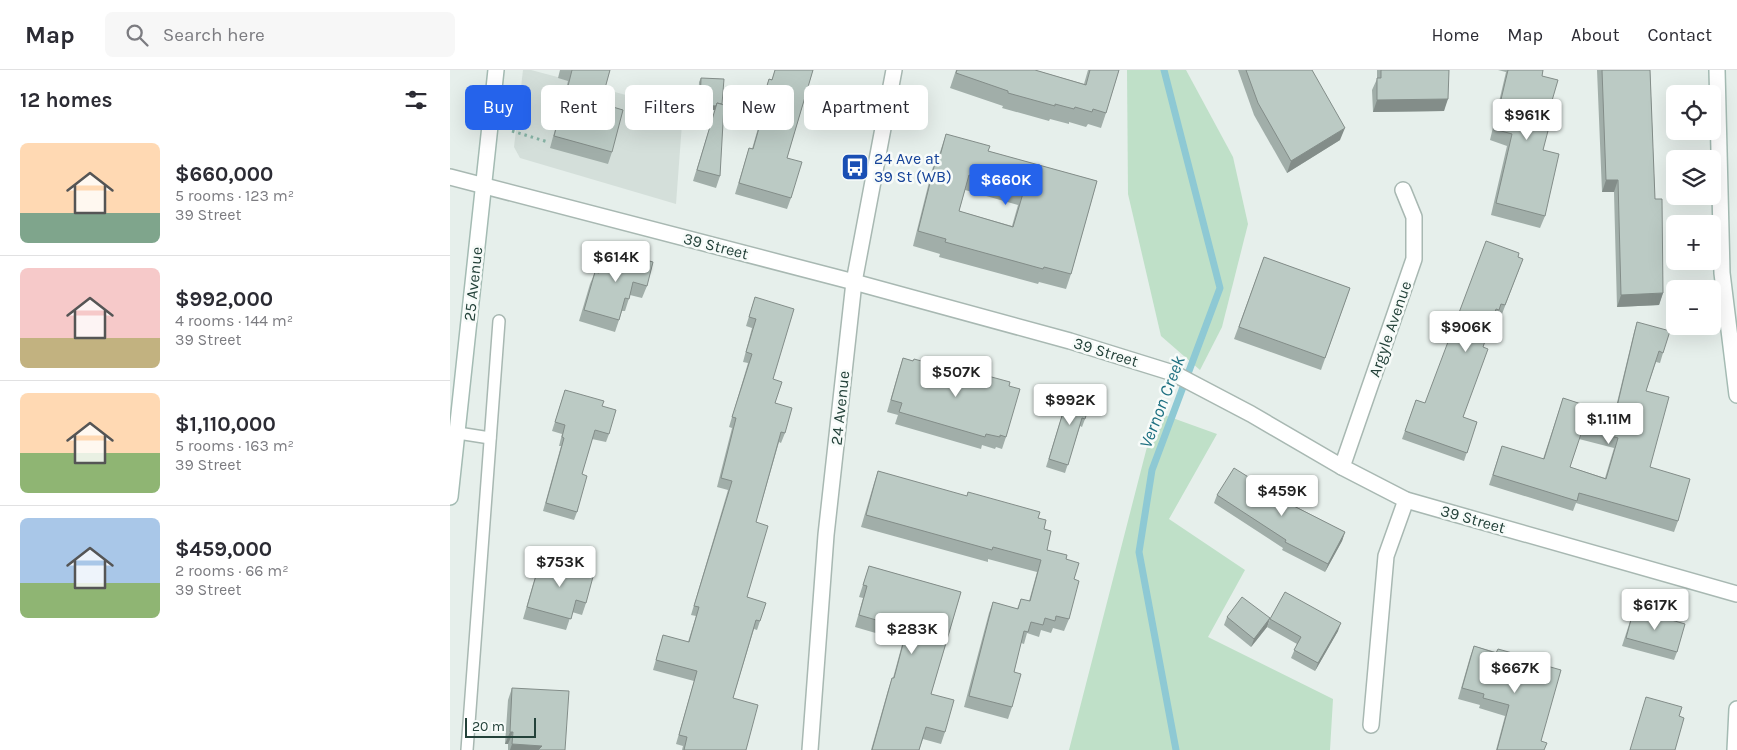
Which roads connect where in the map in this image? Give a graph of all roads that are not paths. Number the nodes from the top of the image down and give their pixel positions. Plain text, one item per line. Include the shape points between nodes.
1 (496, 70) edge
2 (894, 70) edge
3 (1717, 70) edge
4 (450, 177) edge
5 (483, 185) junction
6 (1403, 190) dead end
7 (854, 282) junction
8 (498, 321) dead end
9 (1737, 395) edge
10 (458, 433) junction
11 (490, 438) junction
12 (1342, 467) junction
13 (450, 497) edge
14 (1406, 500) junction
15 (1737, 594) edge
16 (1737, 709) edge
17 (1371, 725) dead end
18 (467, 750) edge
19 (810, 750) edge
20 (1735, 750) edge

1 - 5 street, 25 Avenue
2 - 7 street, 24 Avenue
3 - 9 street via 1722,273
4 - 5 street, 39 Street
5 - 7 street, 39 Street
5 - 10 street, 25 Avenue
6 - 12 street, Argyle Avenue via 1414,217 1414,259
7 - 12 street, 39 Street via 1070,340 1173,373 1252,414
7 - 19 street, 24 Avenue via 826,535
8 - 11 lane
10 - 11 lane
10 - 13 street, 25 Avenue
11 - 18 lane
12 - 14 street, 39 Street
14 - 15 street, 39 Street
14 - 17 street via 1386,556
16 - 20 street

